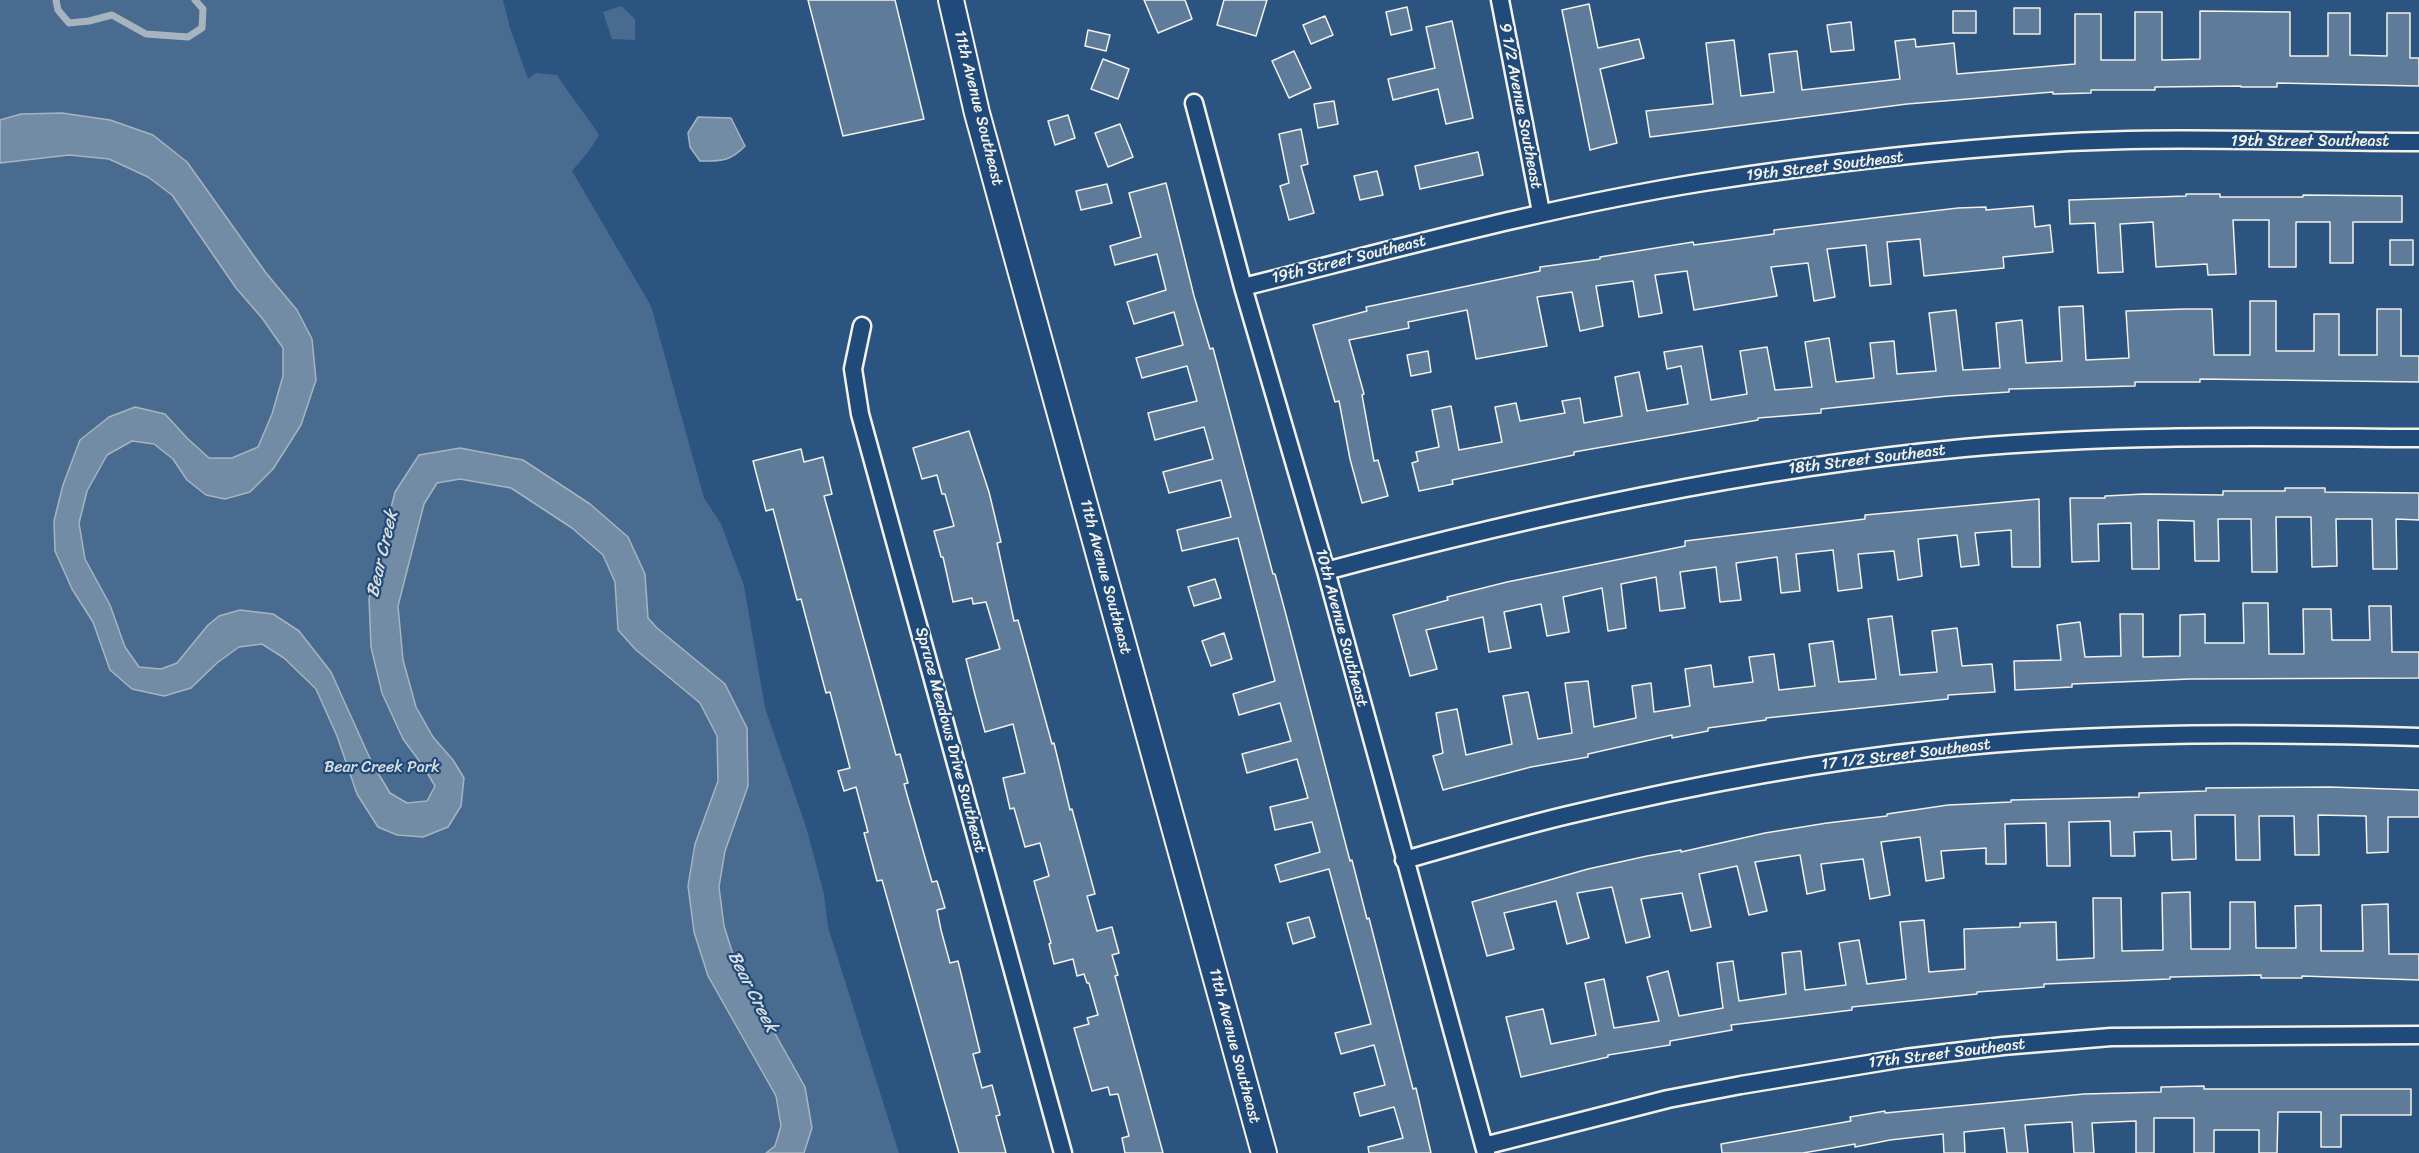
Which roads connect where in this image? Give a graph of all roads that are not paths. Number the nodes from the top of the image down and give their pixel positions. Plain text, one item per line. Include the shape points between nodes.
1 (951, 0) edge
2 (1500, 0) edge
3 (1194, 104) dead end
4 (2419, 142) edge
5 (1541, 212) junction
6 (1243, 287) junction
7 (862, 326) dead end
8 (2419, 438) edge
9 (1326, 571) junction
10 (2419, 736) edge
11 (1404, 860) junction
12 (2419, 1035) edge
13 (1485, 1150) edge
14 (1063, 1153) edge
15 (1264, 1153) edge

1 - 15 main road, 11th Avenue Southeast via 977,113
2 - 5 street, 9 1/2 Avenue Southeast
3 - 6 street, 10th Avenue Southeast
4 - 5 street, 19th Street Southeast via 2055,143 1704,182
5 - 6 street, 19th Street Southeast
6 - 9 street, 10th Avenue Southeast
7 - 14 street, Spruce Meadows Drive Southeast via 853,369 860,414
8 - 9 street, 18th Street Southeast via 2109,440 1965,448 1817,465 1541,516
9 - 11 street, 10th Avenue Southeast
10 - 11 street, 17 1/2 Street Southeast via 2220,733 1940,749 1722,781 1567,815
11 - 13 street, 10th Avenue Southeast
12 - 13 street, 17th Street Southeast via 2111,1037 1981,1049 1668,1099

